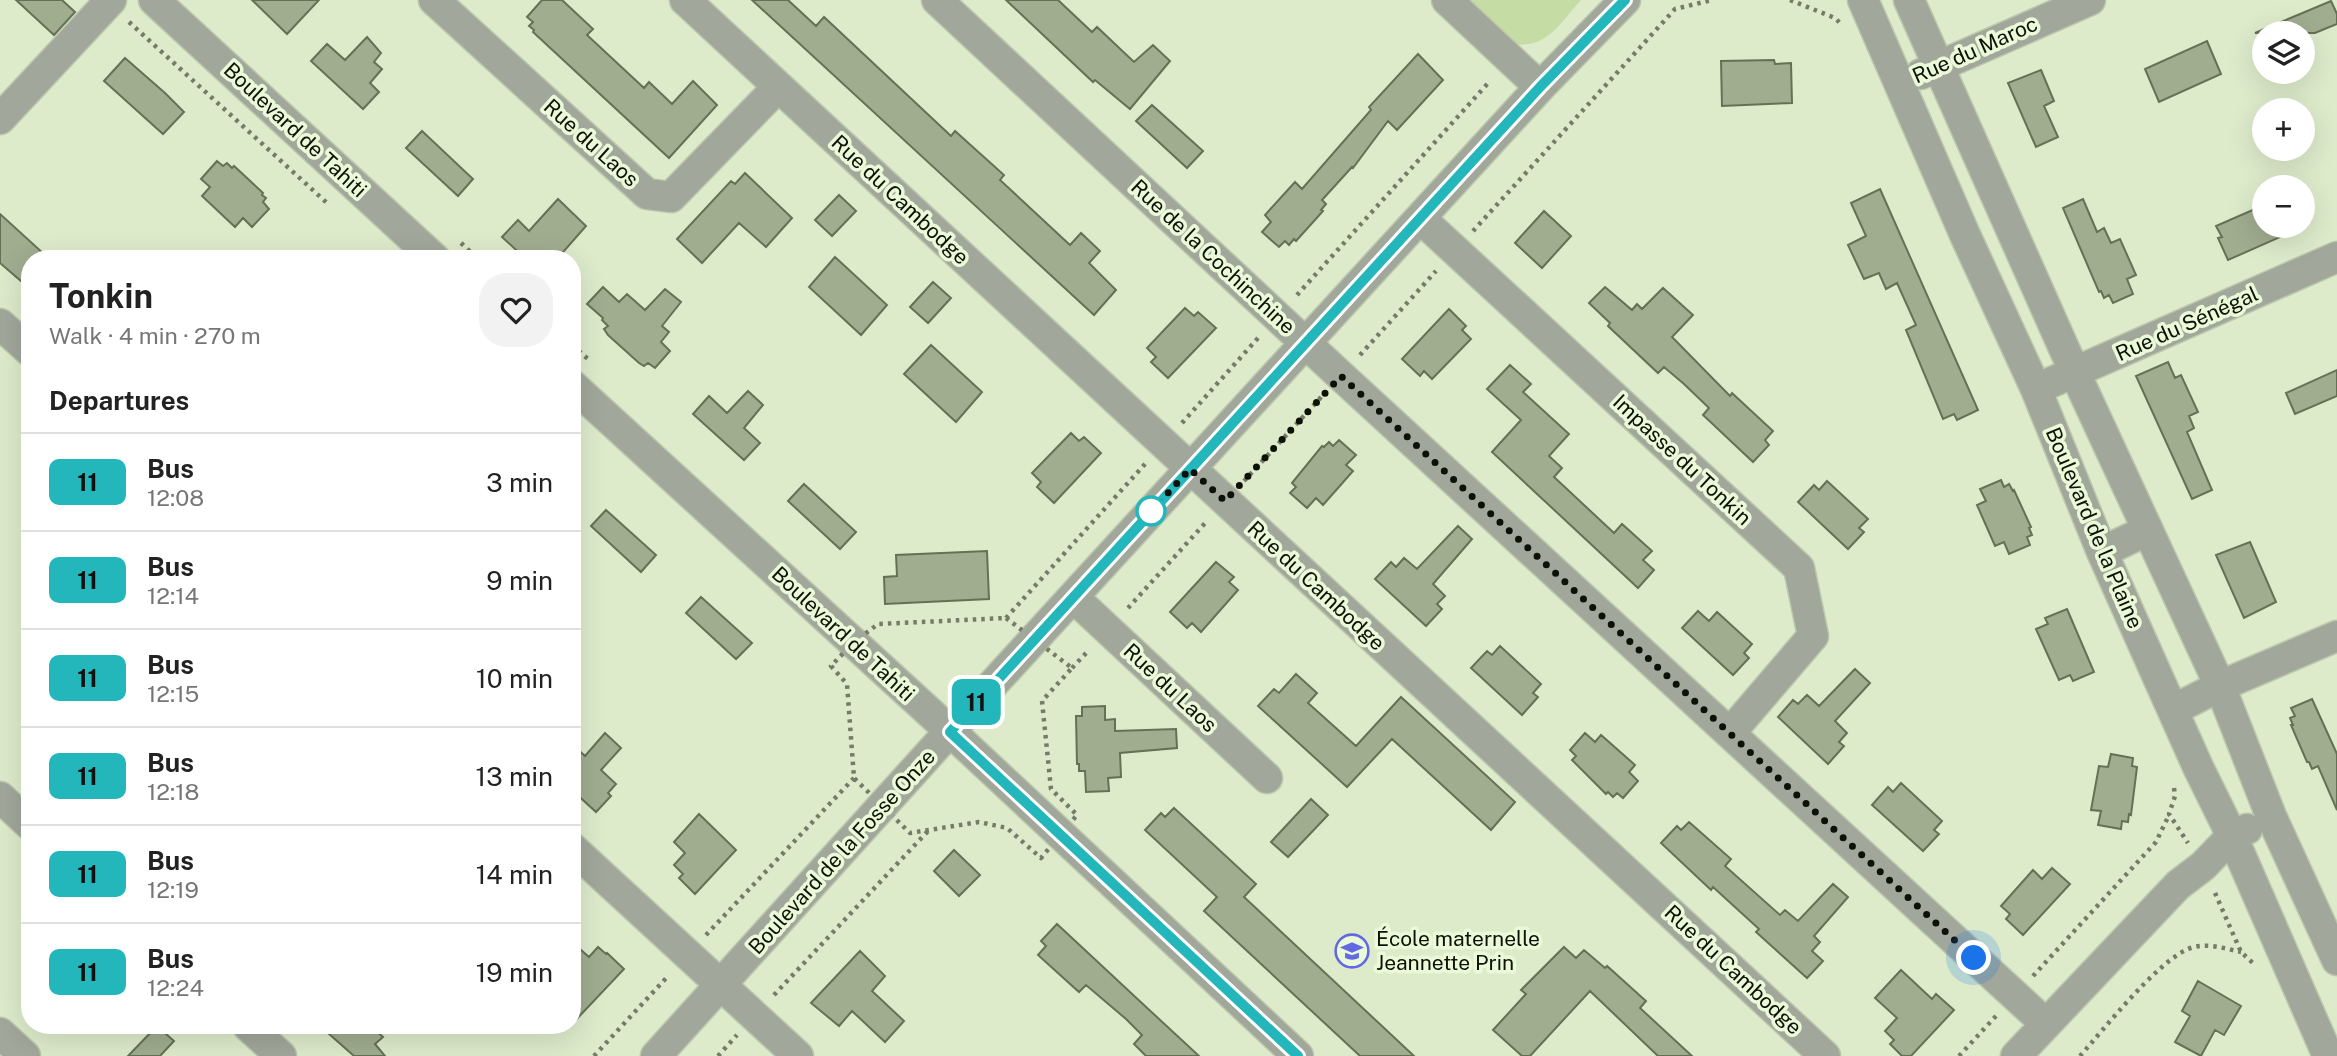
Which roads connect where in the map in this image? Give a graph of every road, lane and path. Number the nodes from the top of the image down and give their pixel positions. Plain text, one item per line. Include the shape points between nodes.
1 (154, 0) edge
2 (435, 0) edge
3 (685, 0) edge
4 (937, 0) edge
5 (1447, 0) edge
6 (1625, 0) edge
7 (1712, 0) edge
8 (1790, 0) edge
9 (1863, 0) edge
10 (1909, 0) edge
11 (2090, 0) edge
12 (109, 1) edge
13 (1843, 26) dead end
14 (1939, 67) junction
15 (1899, 83) junction
16 (778, 87) junction
17 (1540, 87) junction
18 (0, 119) edge
19 (328, 204) dead end
20 (2005, 216) junction
21 (1420, 218) junction
22 (1965, 235) junction
23 (426, 250) edge
24 (1455, 250) junction
25 (2337, 257) edge
26 (0, 324) edge
27 (21, 343) edge
28 (1306, 343) junction
29 (2075, 373) junction
30 (1341, 376) junction
31 (2036, 389) junction
32 (581, 393) edge
33 (1190, 469) junction
34 (1225, 501) junction
35 (2148, 530) junction
36 (2102, 552) junction
37 (1073, 597) junction
38 (1108, 629) junction
39 (2337, 636) edge
40 (1072, 668) dead end
41 (2220, 686) junction
42 (2173, 710) junction
43 (950, 732) junction
44 (1730, 733) junction
45 (854, 778) dead end
46 (1267, 778) dead end
47 (0, 797) edge
48 (2169, 814) dead end
49 (2271, 816) junction
50 (21, 817) edge
51 (929, 830) dead end
52 (2232, 836) junction
53 (581, 856) edge
54 (2241, 953) dead end
55 (689, 954) junction
56 (2337, 960) edge
57 (722, 985) junction
58 (2015, 995) junction
59 (755, 1016) junction
60 (2046, 1024) junction
61 (0, 1033) edge
62 (257, 1034) edge
63 (25, 1056) edge
64 (281, 1056) edge
65 (594, 1056) edge
66 (656, 1056) edge
67 (718, 1056) edge
68 (798, 1056) edge
69 (1298, 1056) edge
70 (1825, 1056) edge
71 (1959, 1056) edge
72 (2016, 1056) edge
73 (2080, 1056) edge
74 (2328, 1056) edge

1 - 23 street, Boulevard de Tahiti
2 - 16 street, Rue du Laos via 648,194 671,197
3 - 16 street, Rue du Cambodge
4 - 28 street, Rue de la Cochinchine
5 - 17 street
6 - 17 street, Boulevard de la Fosse Onze
7 - 24 path via 1675,9
8 - 13 path via 1835,18
9 - 15 street, Boulevard de la Plaine
10 - 14 street
11 - 14 street, Rue du Maroc
12 - 18 street
12 - 19 path
14 - 15 street, Rue du Maroc
14 - 20 street
15 - 22 street, Boulevard de la Plaine
16 - 33 street, Rue du Cambodge
17 - 21 street, Boulevard de la Fosse Onze
20 - 22 street
20 - 29 street
21 - 24 street, Impasse du Tonkin
21 - 28 street, Boulevard de la Fosse Onze
22 - 31 street, Boulevard de la Plaine
24 - 30 path
24 - 44 street, Impasse du Tonkin via 1800,568 1813,636
25 - 29 street, Rue du Sénégal
26 - 27 street
28 - 30 street, Rue de la Cochinchine
28 - 33 street, Boulevard de la Fosse Onze
29 - 31 street, Rue du Sénégal
29 - 35 street
30 - 34 path
30 - 44 street, Rue de la Cochinchine
31 - 36 street, Boulevard de la Plaine
32 - 43 street, Boulevard de Tahiti
33 - 34 street, Rue du Cambodge
33 - 37 street, Boulevard de la Fosse Onze
34 - 38 path
34 - 70 street, Rue du Cambodge
35 - 36 street
35 - 41 street
36 - 42 street, Boulevard de la Plaine
37 - 38 street, Rue du Laos
37 - 43 street, Boulevard de la Fosse Onze
38 - 40 path
38 - 46 street, Rue du Laos
39 - 41 street
41 - 42 street
41 - 49 street
42 - 52 street, Boulevard de la Plaine
43 - 57 street, Boulevard de la Fosse Onze
43 - 69 street, Boulevard de Tahiti
44 - 58 street, Rue de la Cochinchine
45 - 55 path
47 - 50 street
48 - 58 path via 2156,842
49 - 52 street
49 - 56 street
51 - 59 path
52 - 60 street via 2178,885
52 - 74 street, Boulevard de la Plaine
53 - 55 street
54 - 73 path via 2212,945 2189,948 2167,961
55 - 57 street
55 - 65 path
57 - 59 street
57 - 66 street, Boulevard de la Fosse Onze
58 - 60 street, Rue de la Cochinchine
58 - 71 path
59 - 67 path
59 - 68 street
60 - 72 street
61 - 63 street
62 - 64 street

